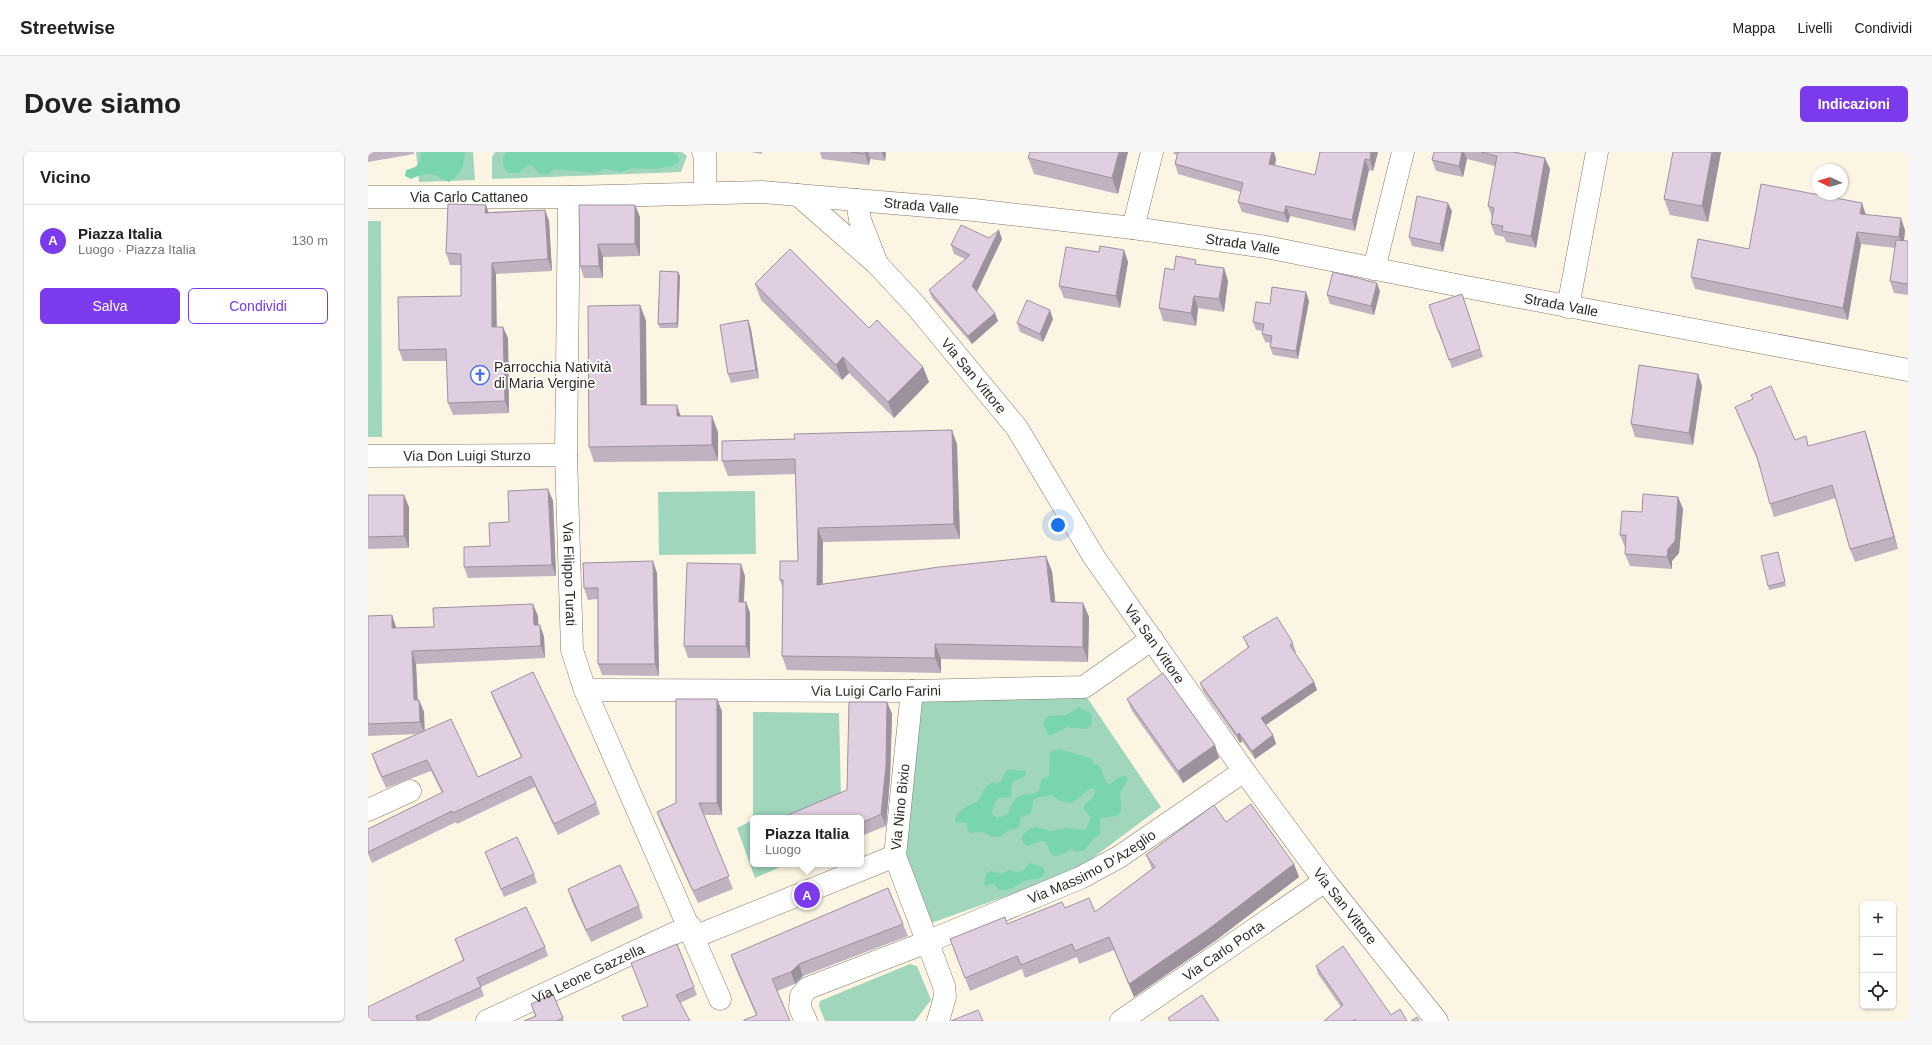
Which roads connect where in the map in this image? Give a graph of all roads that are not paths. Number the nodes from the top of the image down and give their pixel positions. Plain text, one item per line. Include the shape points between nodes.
1 (1152, 152) edge
2 (1403, 152) edge
3 (1597, 152) edge
4 (705, 153) edge
5 (705, 193) junction
6 (798, 195) junction
7 (368, 197) edge
8 (569, 197) junction
9 (857, 200) junction
10 (1133, 228) junction
11 (877, 264) junction
12 (1374, 269) junction
13 (1568, 307) junction
14 (1908, 370) edge
15 (566, 455) junction
16 (368, 456) edge
17 (1152, 638) junction
18 (585, 690) junction
19 (912, 691) junction
20 (1244, 771) junction
21 (410, 791) dead end
22 (368, 810) edge
23 (895, 856) junction
24 (1325, 881) junction
25 (692, 932) junction
26 (927, 942) junction
27 (720, 999) dead end
28 (487, 1021) edge
29 (806, 1021) edge
30 (938, 1021) edge
31 (1121, 1021) edge
32 (1437, 1021) edge

1 - 10 street
2 - 12 street
3 - 13 street
4 - 5 street
5 - 6 street, Strada Valle via 762,192
5 - 8 street, Strada Valle
6 - 9 street, Strada Valle
6 - 11 street, Via San Vittore
7 - 8 street, Via Carlo Cattaneo
8 - 15 street, Via Filippo Turati
9 - 10 street, Strada Valle
9 - 11 street, Via San Vittore via 860,220
10 - 12 street, Strada Valle via 1266,247
11 - 17 street, Via San Vittore via 916,306 1018,428 1094,557
12 - 13 street, Strada Valle
13 - 14 street, Strada Valle
15 - 16 street, Via Don Luigi Sturzo
15 - 18 street, Via Filippo Turati via 572,650
17 - 19 street, Via Luigi Carlo Farini via 1084,687
17 - 20 street, Via San Vittore
18 - 19 street, Via Luigi Carlo Farini
18 - 25 street, Via Filippo Turati
19 - 23 street, Via Nino Bixio
20 - 24 street, Via San Vittore
20 - 26 street, Via Massimo D'Azeglio via 1119,857 1080,878
21 - 22 street
23 - 25 street, Via Leone Gazzella
23 - 26 street, Via Nino Bixio
24 - 31 street, Via Carlo Porta
24 - 32 street, Via San Vittore
25 - 27 street, Via Filippo Turati
25 - 28 street, Via Leone Gazzella
26 - 29 street, Via Massimo D'Azeglio via 808,988 801,996 800,1008
26 - 30 street, Via Nino Bixio via 946,997

